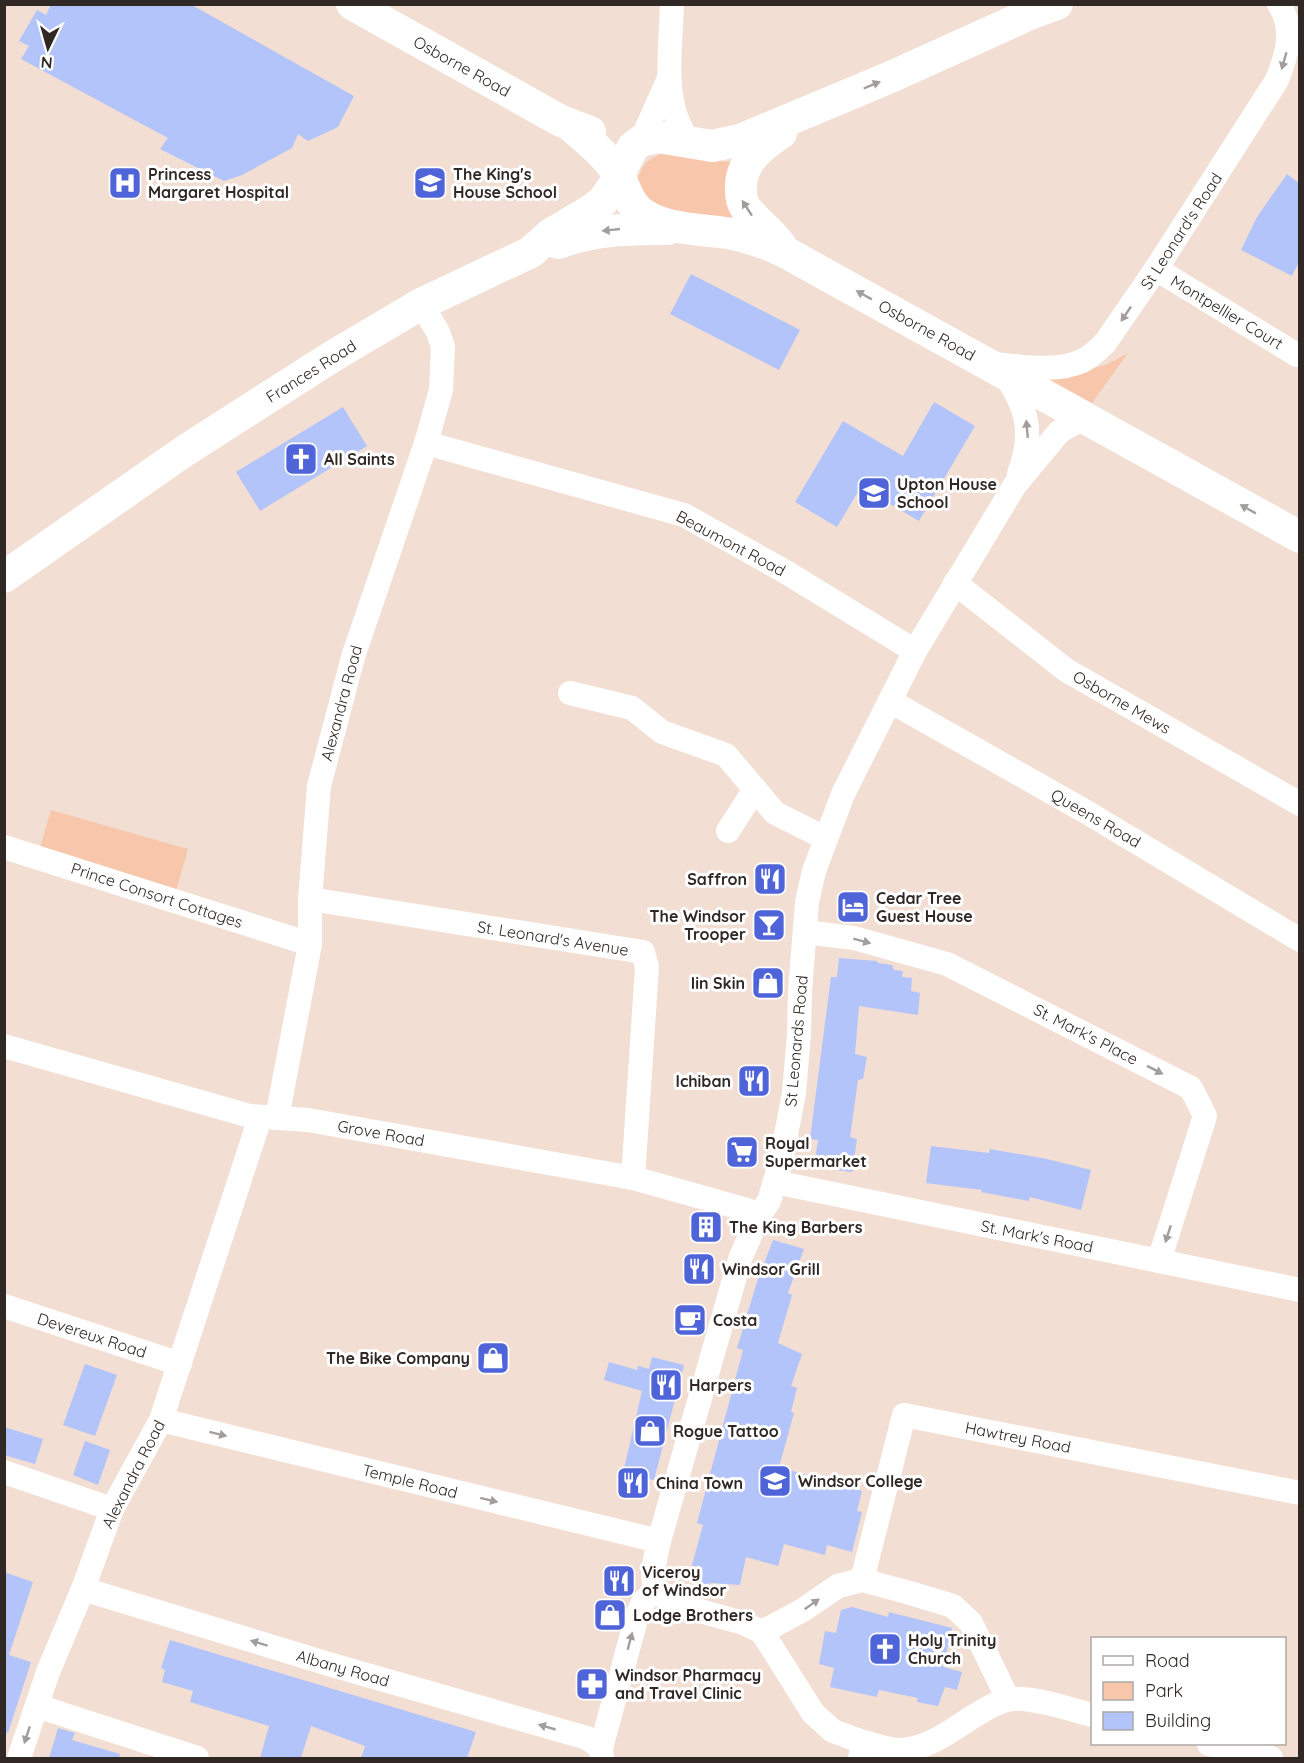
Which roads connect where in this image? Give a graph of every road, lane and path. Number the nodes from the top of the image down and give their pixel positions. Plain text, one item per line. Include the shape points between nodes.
1 (352, 4) edge
2 (672, 4) edge
3 (1058, 4) edge
4 (1279, 4) edge
5 (670, 76) junction
6 (818, 108) junction
7 (571, 126) junction
8 (641, 141) junction
9 (690, 142) junction
10 (621, 177) junction
11 (690, 229) junction
12 (531, 252) junction
13 (785, 252) junction
14 (1156, 269) junction
15 (420, 304) junction
16 (1297, 355) dead end
17 (996, 368) junction
18 (1086, 419) junction
19 (426, 443) junction
20 (1015, 485) junction
21 (1299, 537) edge
22 (4, 577) edge
23 (955, 583) junction
24 (915, 651) junction
25 (570, 693) dead end
26 (890, 700) junction
27 (755, 789) junction
28 (1299, 804) edge
29 (728, 831) dead end
30 (825, 838) junction
31 (4, 847) edge
32 (310, 899) junction
33 (805, 932) junction
34 (1299, 940) edge
35 (310, 944) junction
36 (4, 1046) edge
37 (268, 1118) junction
38 (633, 1178) junction
39 (775, 1182) junction
40 (759, 1215) junction
41 (1159, 1261) junction
42 (1299, 1290) edge
43 (4, 1306) edge
44 (180, 1364) junction
45 (162, 1420) junction
46 (4, 1472) edge
47 (1299, 1492) edge
48 (112, 1509) junction
49 (659, 1541) junction
50 (862, 1580) junction
51 (83, 1589) junction
52 (656, 1590) junction
53 (762, 1632) junction
54 (1008, 1699) junction
55 (36, 1706) junction
56 (1091, 1715) edge
57 (861, 1750) edge
58 (1223, 1750) edge
59 (602, 1753) edge
60 (19, 1758) edge
61 (197, 1758) edge
62 (1271, 1758) edge

1 - 7 main road, Osborne Road
2 - 5 street
6 -> 3 main road
4 -> 14 street, St Leonard's Road via 1288,26 1288,41 1277,80
5 - 8 street
5 - 9 street via 674,113
6 - 9 main road, Osborne Road via 724,145
13 -> 6 main road via 744,206 742,175 765,143
7 - 8 main road, Osborne Road via 618,140
7 - 10 main road, Osborne Road
8 - 9 main road, Osborne Road via 658,137
8 - 10 main road, Frances Road via 626,159
10 - 11 main road, Osborne Road via 629,198 642,214
10 - 12 main road, Frances Road via 603,201 551,234
11 -> 12 main road via 610,230
11 - 13 main road, Osborne Road via 748,238
12 - 15 main road, Frances Road
17 -> 13 main road, Osborne Road
14 - 16 street, Montpellier Court
14 -> 17 street, St Leonard's Road via 1094,354 1081,361 1051,366
15 - 19 street, Alexandra Road via 443,348 441,390
15 - 22 main road, Frances Road via 183,452
17 - 18 main road, Osborne Road
20 -> 17 street, St Leonards Road via 1027,449 1028,426 1024,408
18 - 20 street, St Leonards Road via 1059,432
21 -> 18 main road, Osborne Road
19 - 24 street, Beaumont Road via 684,515
19 - 32 street, Alexandra Road via 353,657 319,786
20 - 23 street, St Leonards Road
23 - 24 street, St Leonards Road
23 - 28 street, Osborne Mews via 1066,670
24 - 26 street, St Leonards Road
25 - 27 street via 632,708 662,732 726,755
26 - 30 street, St Leonards Road
26 - 34 street, Queens Road
27 - 29 street
27 - 30 street via 775,813
30 - 33 street, St Leonards Road via 807,902
31 - 35 street, Prince Consort Cottages
32 - 35 street, Alexandra Road
32 - 38 street, St. Leonard's Avenue via 643,952 646,967
33 - 39 street, St Leonards Road via 794,1093
33 -> 41 street, St. Mark's Place via 854,938 947,964 1191,1088 1205,1116
35 - 37 street, Alexandra Road
36 - 37 street, Grove Road
37 - 38 street, Grove Road via 308,1120
37 - 44 street, Alexandra Road
38 - 40 street, Grove Road
39 - 40 street, St Leonards Road
39 - 41 street, St. Mark's Road
40 - 49 street, St Leonards Road via 740,1259
41 - 42 street, St. Mark's Road
43 - 44 street, Devereux Road
44 - 45 street, Alexandra Road
45 - 48 street, Alexandra Road
45 -> 49 street, Temple Road
46 - 48 street
47 - 50 street, Hawtrey Road via 904,1415
48 - 51 street, Alexandra Road
49 - 52 street, St Leonards Road via 653,1575
53 -> 50 street via 838,1586
50 - 54 street via 953,1606 971,1623
51 - 55 street, Alexandra Road
59 -> 51 street, Albany Road via 587,1738
52 - 53 street via 672,1603
59 -> 52 street via 637,1616 643,1602
53 - 57 street via 813,1713
54 - 56 street via 1023,1698
54 - 57 street via 918,1747
55 -> 60 street, Alexandra Road
55 - 61 street
58 - 62 street

